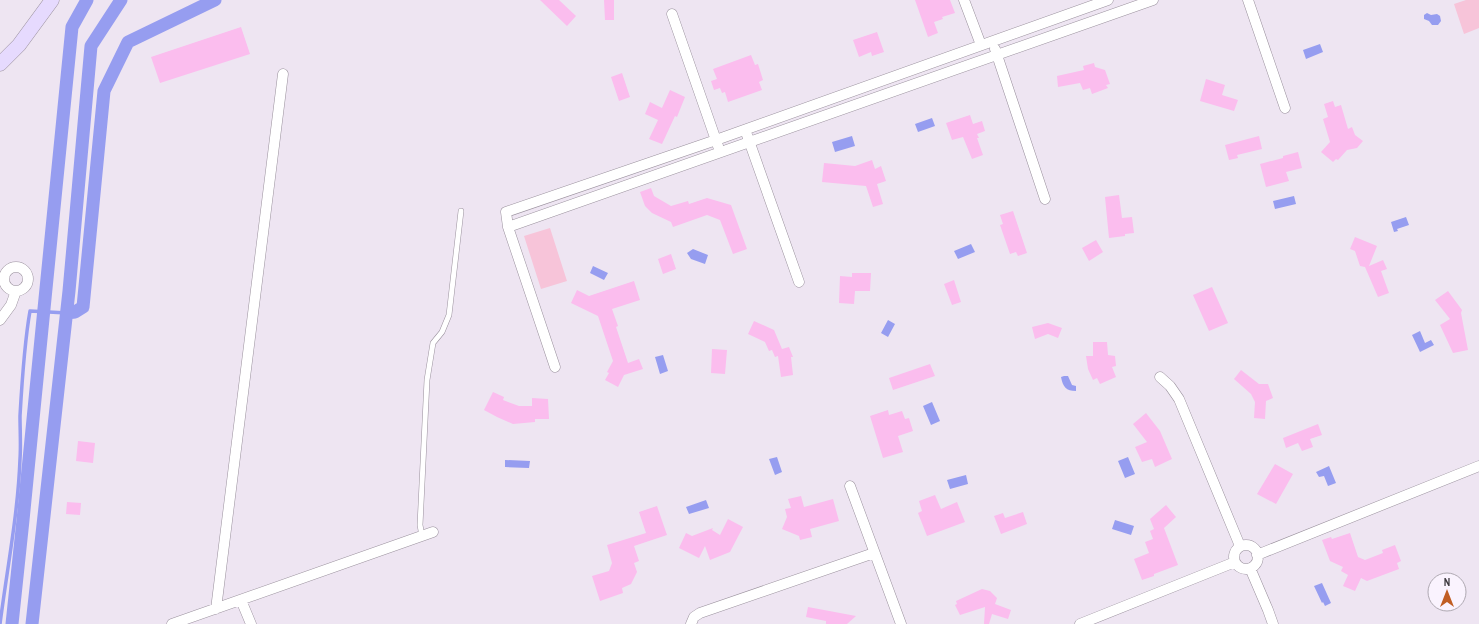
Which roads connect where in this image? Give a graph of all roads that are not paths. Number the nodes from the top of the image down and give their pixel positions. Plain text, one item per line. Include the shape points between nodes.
1 (52, 0) edge
2 (964, 0) edge
3 (1108, 0) edge
4 (1153, 0) edge
5 (1248, 0) edge
6 (672, 14) dead end
7 (992, 41) junction
8 (981, 45) junction
9 (997, 55) junction
10 (0, 64) edge
11 (283, 74) dead end
12 (1285, 108) dead end
13 (745, 130) junction
14 (716, 140) junction
15 (749, 141) junction
16 (720, 152) junction
17 (1045, 199) dead end
18 (461, 212) dead end
19 (508, 227) junction
20 (799, 282) dead end
21 (16, 290) dead end
22 (0, 320) edge
23 (555, 367) dead end
24 (1160, 377) dead end
25 (1479, 466) edge
26 (850, 486) dead end
27 (432, 532) dead end
28 (422, 536) junction
29 (1240, 546) junction
30 (874, 553) junction
31 (1257, 555) junction
32 (1235, 562) junction
33 (1250, 568) junction
34 (241, 600) junction
35 (216, 609) junction
36 (172, 624) edge
37 (251, 624) edge
38 (690, 624) edge
39 (901, 624) edge
40 (1080, 624) edge
41 (1273, 624) edge

1 - 10 main road via 19,44
2 - 8 street
3 - 7 street
4 - 9 street
5 - 12 street
6 - 14 street
7 - 8 street
7 - 9 street
8 - 13 street
9 - 15 street
9 - 17 street
11 - 35 street
13 - 14 street
13 - 15 street
14 - 16 street
14 - 19 street via 506,212
15 - 16 street
15 - 20 street
16 - 19 street
18 - 28 lane via 449,315 442,332 433,343 427,380 420,525
19 - 23 street
21 - 22 street via 11,305
24 - 29 street via 1179,398
25 - 31 street
26 - 30 street
27 - 28 street
28 - 34 street
29 - 31 street via 1251,546
29 - 32 street via 1235,552
30 - 38 street via 700,613
30 - 39 street
31 - 33 street via 1256,563
32 - 33 street via 1239,567
32 - 40 street
33 - 41 street
34 - 35 street
34 - 37 street
35 - 36 street

